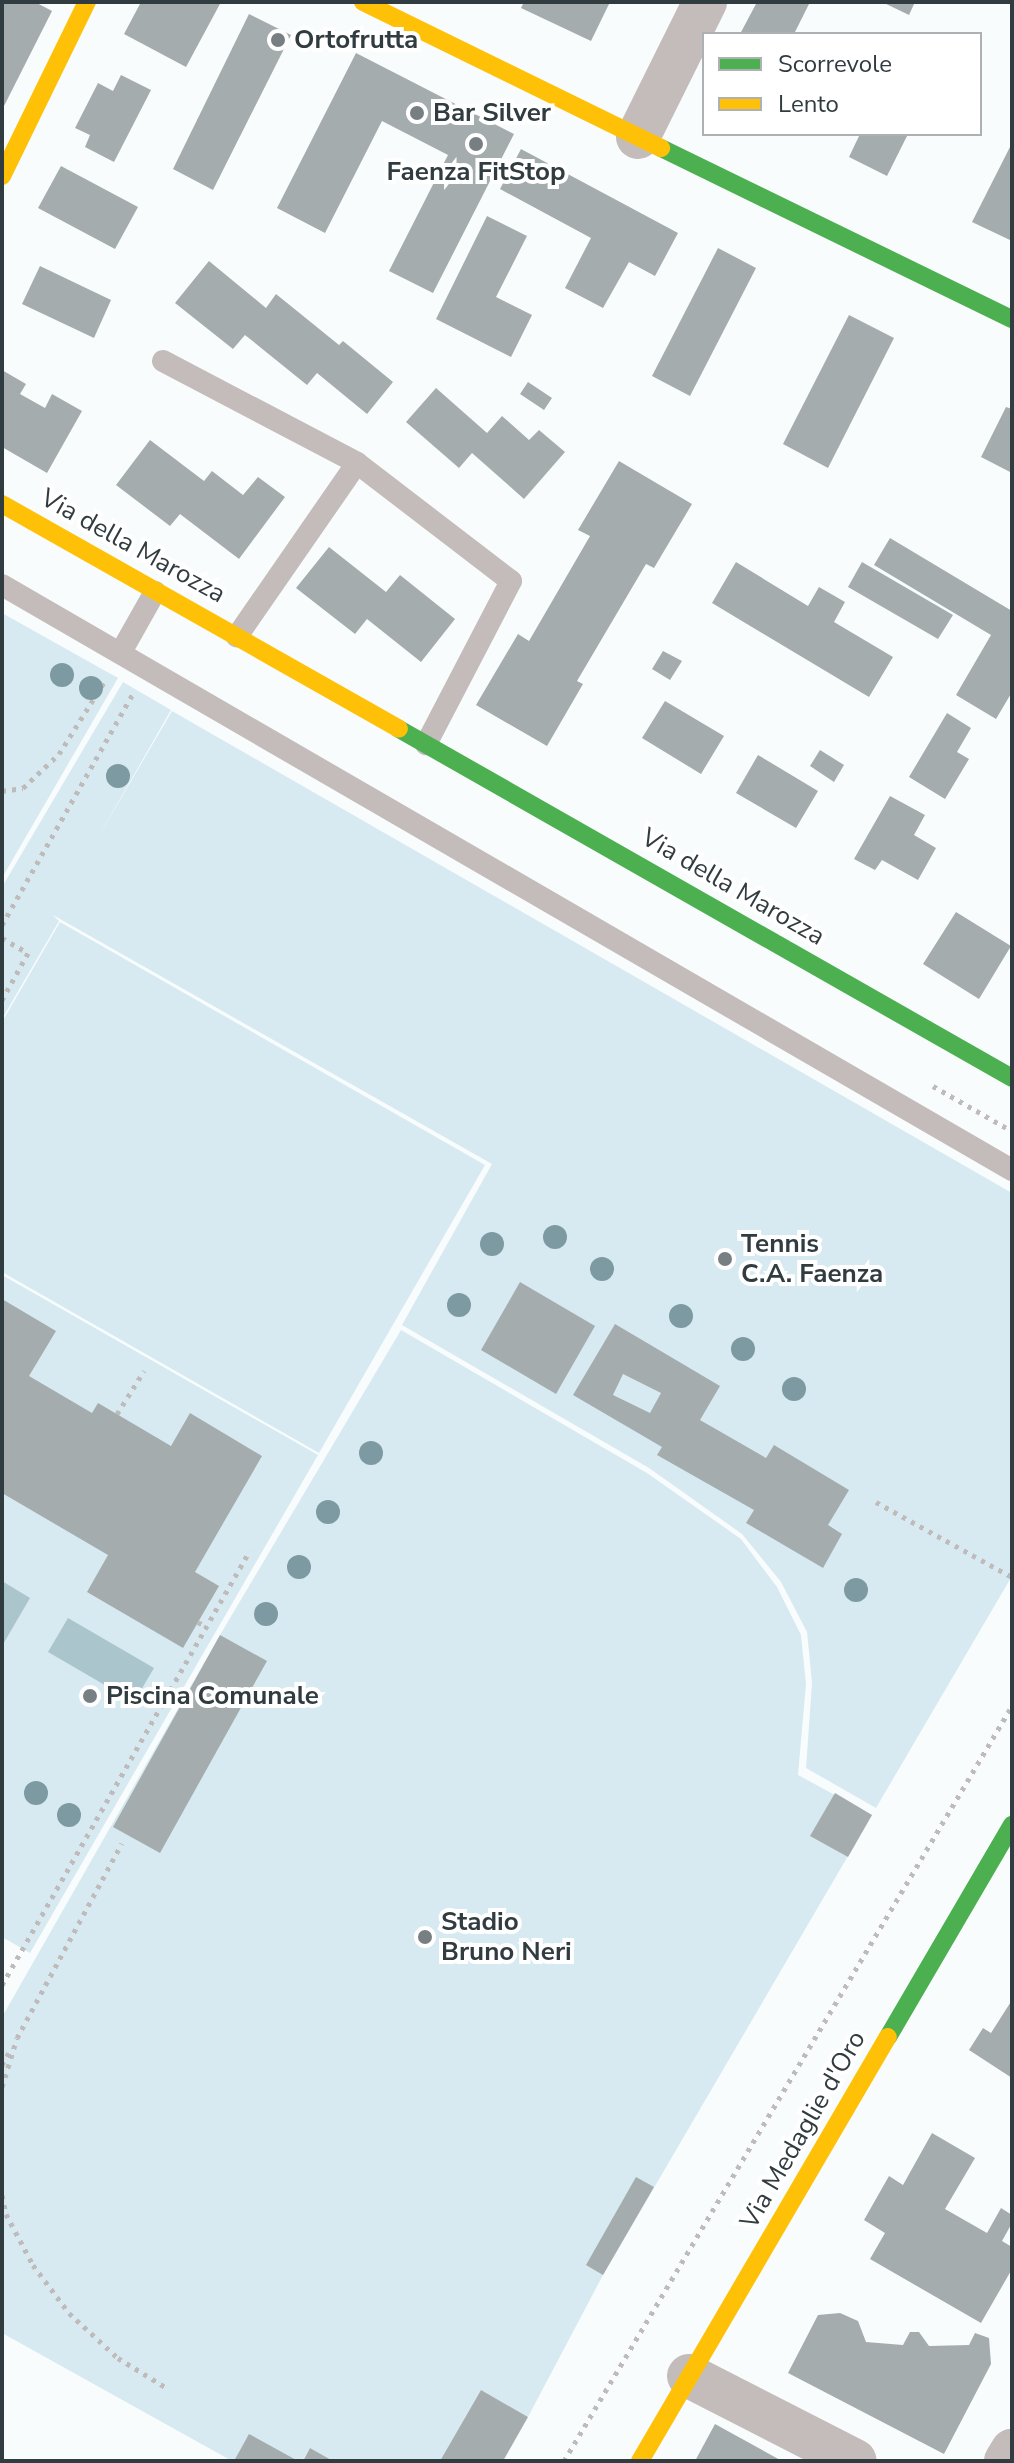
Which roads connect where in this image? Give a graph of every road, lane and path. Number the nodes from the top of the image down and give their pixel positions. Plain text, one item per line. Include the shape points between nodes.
1 (87, 2) edge
2 (363, 2) edge
3 (705, 2) edge
4 (638, 137) junction
5 (2, 176) edge
6 (1012, 319) edge
7 (163, 361) dead end
8 (357, 463) junction
9 (2, 504) edge
10 (2, 585) edge
11 (155, 592) junction
12 (237, 636) junction
13 (121, 652) junction
14 (148, 668) junction
15 (426, 744) junction
16 (2, 791) edge
17 (2, 925) edge
18 (2, 938) edge
19 (2, 1000) edge
20 (1012, 1078) edge
21 (1012, 1170) edge
22 (144, 1371) dead end
23 (117, 1414) dead end
24 (876, 1502) dead end
25 (250, 1551) dead end
26 (1012, 1577) edge
27 (198, 1622) dead end
28 (206, 1627) junction
29 (1012, 1706) edge
30 (1012, 1825) edge
31 (122, 1843) dead end
32 (2, 1985) edge
33 (17, 2038) junction
34 (2, 2065) edge
35 (2, 2087) edge
36 (2, 2195) edge
37 (689, 2376) junction
38 (167, 2388) dead end
39 (1012, 2451) edge
40 (564, 2461) edge
41 (640, 2461) edge
42 (855, 2461) edge
43 (1006, 2461) edge

1 - 5 street
2 - 4 street
3 - 4 street
4 - 6 street
7 - 8 lane
8 - 12 lane, Via della Marozza
8 - 15 lane via 511,581
9 - 11 street, Via della Marozza
10 - 13 lane
11 - 12 street, Via della Marozza
11 - 13 lane
12 - 15 street, Via della Marozza
13 - 14 lane
13 - 16 path via 59,754 23,788
14 - 17 path
14 - 21 lane
15 - 20 street, Via della Marozza
18 - 19 path via 28,953
22 - 23 path
24 - 26 path
25 - 28 path
27 - 28 path
28 - 32 path
29 - 40 path
30 - 37 street, Via Medaglie d'Oro
31 - 33 path
33 - 34 path
33 - 35 path
36 - 38 path via 6,2214 33,2265 69,2313 118,2358
37 - 41 street, Via Medaglie d'Oro
37 - 42 street
39 - 43 street

